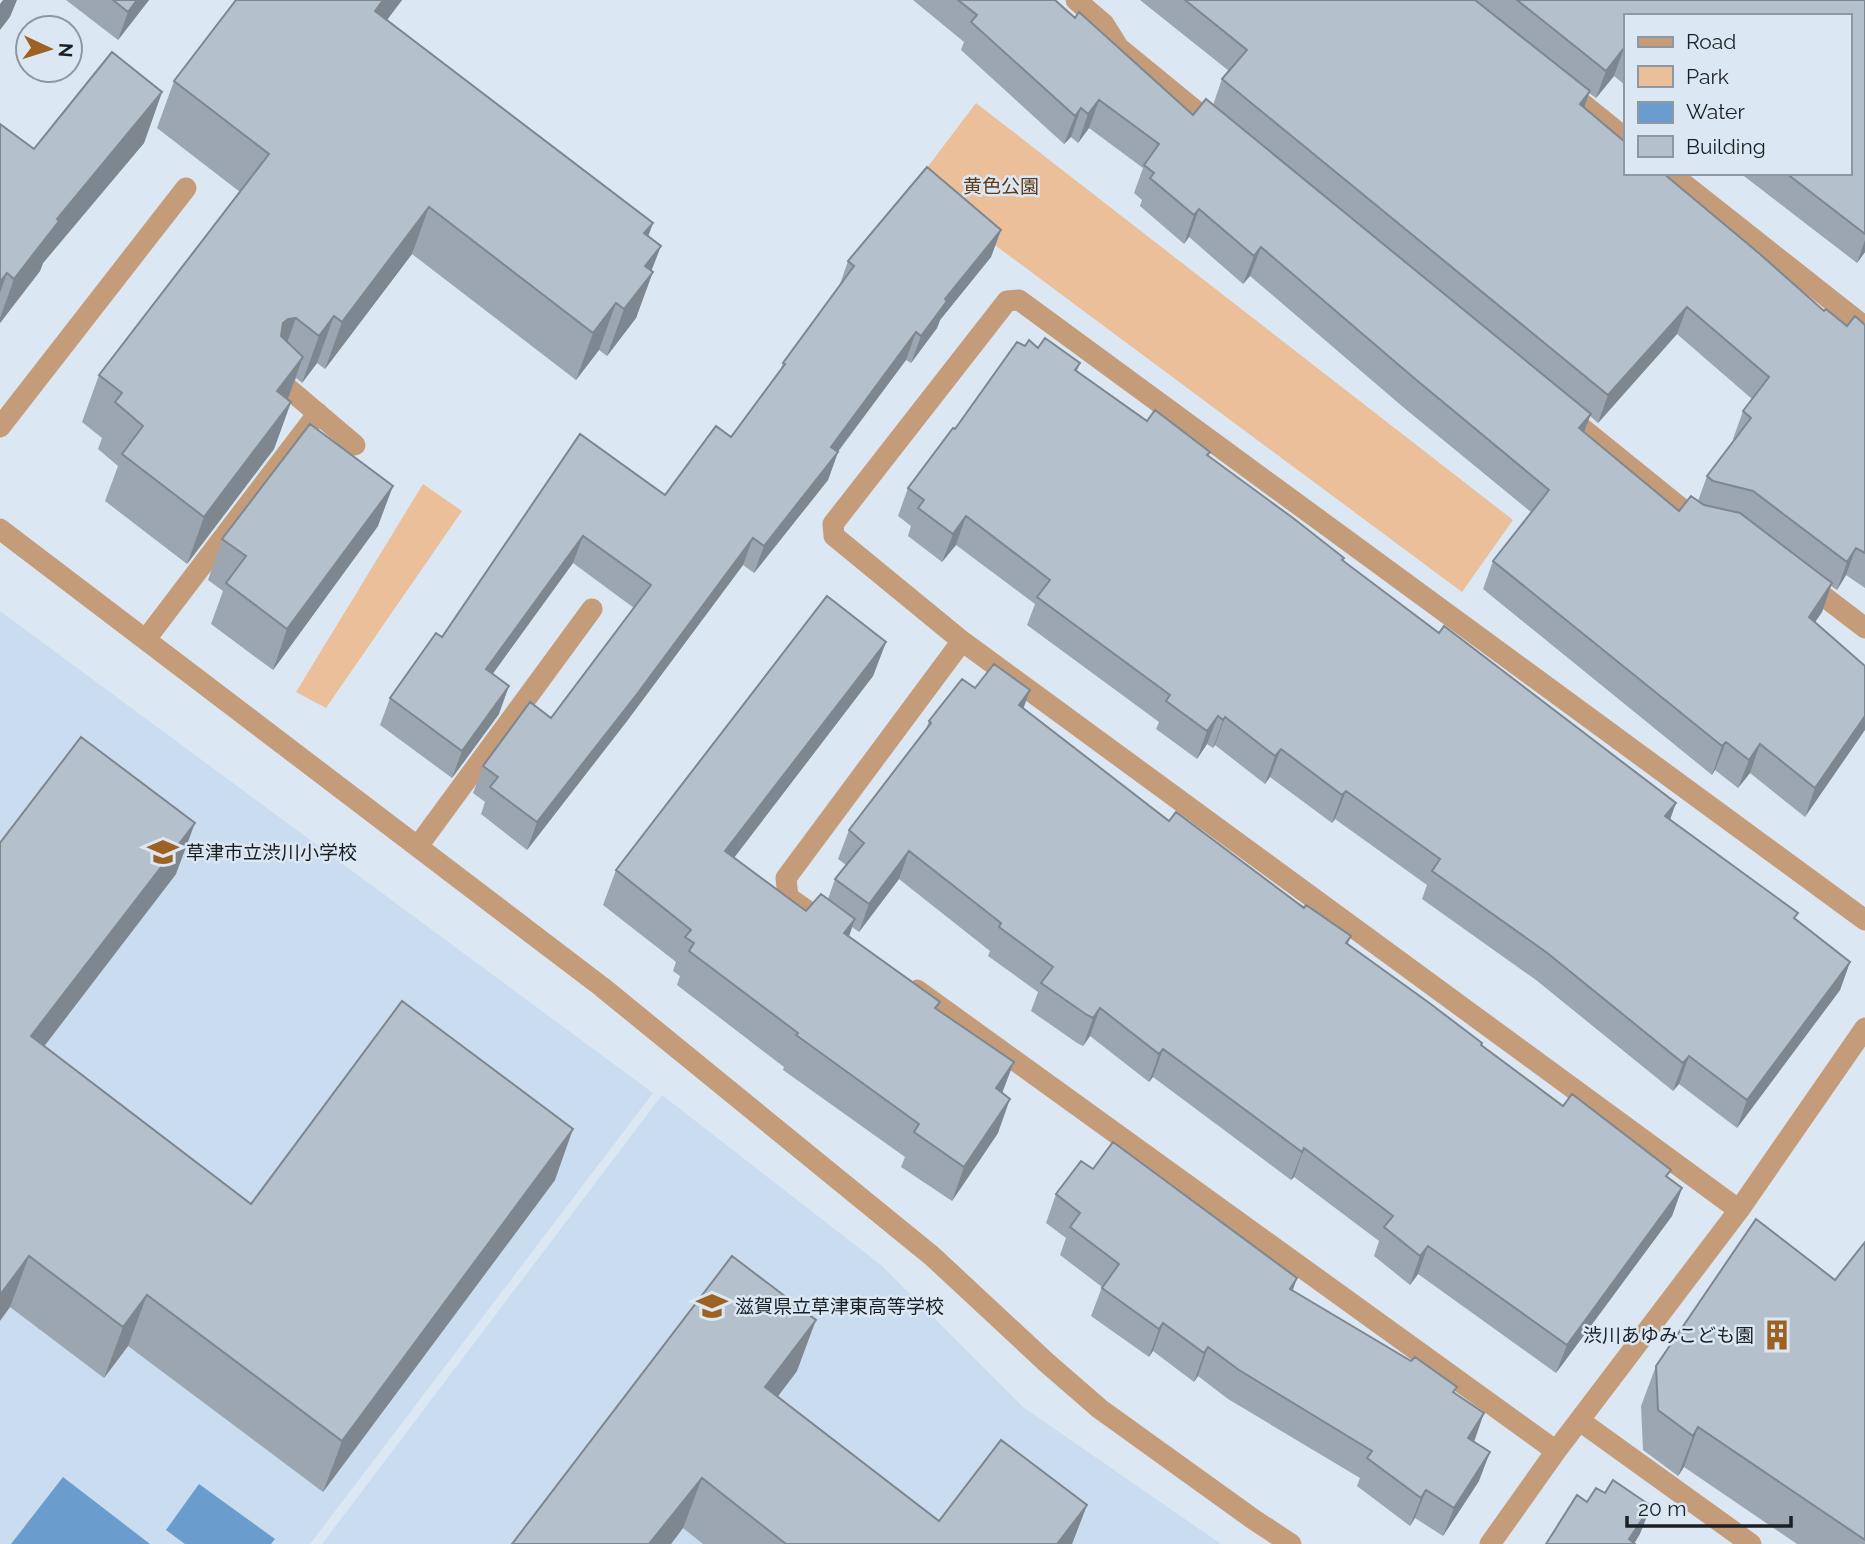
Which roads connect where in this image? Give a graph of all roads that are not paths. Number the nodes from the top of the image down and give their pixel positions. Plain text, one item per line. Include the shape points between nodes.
1 (1076, 0) edge
2 (1550, 78) edge
3 (1624, 137) edge
4 (1236, 144) edge
5 (1673, 175) edge
6 (186, 188) dead end
7 (1864, 326) edge
8 (276, 378) edge
9 (1547, 399) edge
10 (318, 413) junction
11 (0, 427) edge
12 (355, 445) dead end
13 (1722, 526) edge
14 (0, 529) edge
15 (1789, 570) edge
16 (592, 609) dead end
17 (1865, 628) edge
18 (146, 639) junction
19 (962, 641) junction
20 (418, 846) junction
21 (1865, 920) edge
22 (845, 937) edge
23 (901, 978) edge
24 (1865, 1028) edge
25 (1739, 1210) junction
26 (1580, 1421) junction
27 (1556, 1451) junction
28 (1291, 1544) edge
29 (1490, 1544) edge
30 (1751, 1544) edge

1 - 4 street via 1104,24 1119,48
2 - 3 street
5 - 7 street
6 - 11 street
8 - 10 street
9 - 13 street via 1697,522
10 - 12 street
10 - 18 street
14 - 18 street
15 - 17 street
16 - 20 street
18 - 20 street
19 - 21 street via 834,536 833,524 1007,301 1019,300
19 - 22 street via 786,878 788,897
19 - 25 street
20 - 28 street via 602,987 933,1255 1100,1409
23 - 27 street
24 - 25 street
25 - 26 street
26 - 27 street
26 - 30 street
27 - 29 street

